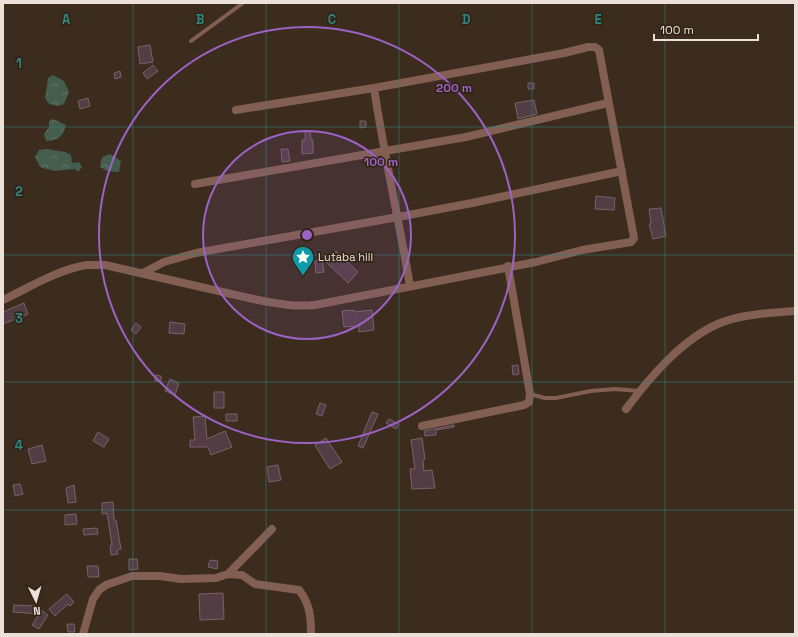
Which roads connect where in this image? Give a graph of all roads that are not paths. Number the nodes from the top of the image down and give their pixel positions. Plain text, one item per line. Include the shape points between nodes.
1 (243, 3) edge
2 (191, 40) dead end
3 (374, 88) junction
4 (608, 103) junction
5 (236, 110) dead end
6 (384, 151) junction
7 (622, 171) junction
8 (195, 184) dead end
9 (398, 218) junction
10 (508, 266) junction
11 (143, 274) junction
12 (410, 286) junction
13 (3, 300) edge
14 (795, 311) edge
15 (640, 391) junction
16 (530, 394) junction
17 (626, 409) dead end
18 (422, 426) dead end
19 (272, 529) dead end
20 (228, 574) junction
21 (83, 634) edge
22 (311, 634) edge

1 - 2 lane
3 - 4 street via 595,47 599,50
3 - 5 street
3 - 6 street
4 - 6 street via 466,137
4 - 7 street
6 - 8 street
6 - 9 street
7 - 9 street
7 - 10 street via 634,238 631,242
9 - 11 street via 196,253 164,262
9 - 12 street
10 - 12 street
10 - 16 street
11 - 12 street via 282,305 300,306
11 - 13 street via 105,265 86,265 70,269
14 - 15 street via 743,317 720,323 683,346
15 - 16 lane via 615,389 556,398
15 - 17 street
16 - 18 street via 529,402 524,405
19 - 20 street
20 - 21 street via 216,578 132,576 117,580 99,590 93,599
20 - 22 street via 242,576 255,584 298,590 309,606

